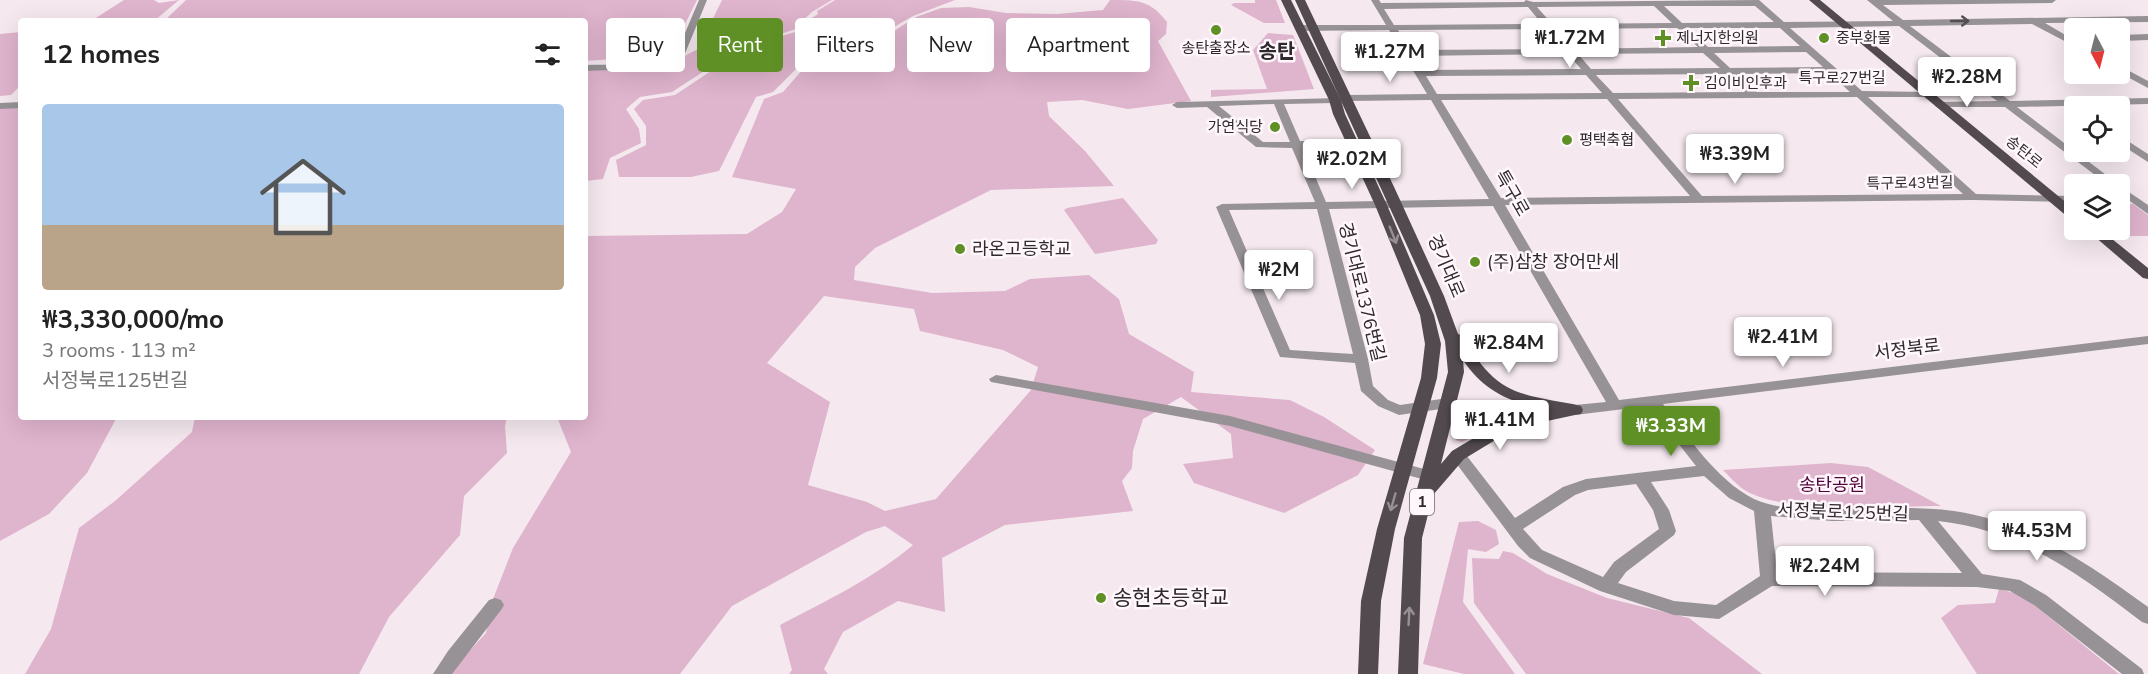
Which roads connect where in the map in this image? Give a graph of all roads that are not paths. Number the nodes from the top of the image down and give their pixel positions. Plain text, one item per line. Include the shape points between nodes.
1 (703, 0) edge
2 (1286, 0) edge
3 (1300, 0) edge
4 (1814, 0) edge
5 (2024, 0) edge
6 (2052, 0) edge
7 (1873, 1) edge
8 (1529, 2) edge
9 (1654, 2) edge
10 (1756, 2) edge
11 (1377, 3) edge
12 (2148, 19) edge
13 (2033, 20) junction
14 (2060, 20) junction
15 (1901, 21) junction
16 (1841, 23) junction
17 (1784, 25) junction
18 (1549, 26) junction
19 (1680, 26) junction
20 (1308, 28) junction
21 (1393, 28) junction
22 (2064, 36) edge
23 (2148, 37) edge
24 (2130, 38) edge
25 (1810, 49) junction
26 (1707, 50) junction
27 (1572, 51) junction
28 (1408, 52) junction
29 (588, 68) edge
30 (1831, 70) junction
31 (1729, 71) junction
32 (1590, 72) junction
33 (1420, 74) junction
34 (2130, 75) edge
35 (2148, 85) edge
36 (1856, 93) junction
37 (1754, 94) junction
38 (1926, 94) junction
39 (1610, 95) junction
40 (1434, 97) junction
41 (1341, 99) junction
42 (1278, 101) junction
43 (2148, 101) edge
44 (2130, 102) edge
45 (1210, 104) junction
46 (2008, 104) junction
47 (18, 105) edge
48 (1177, 105) dead end
49 (1940, 105) junction
50 (2064, 105) edge
51 (0, 106) edge
52 (1354, 144) junction
53 (1296, 145) junction
54 (2130, 146) edge
55 (2148, 159) edge
56 (2100, 174) edge
57 (1973, 197) junction
58 (2130, 197) edge
59 (2055, 199) junction
60 (2064, 199) edge
61 (1700, 200) junction
62 (2130, 201) edge
63 (2135, 201) junction
64 (1497, 202) junction
65 (1396, 203) junction
66 (1322, 205) junction
67 (1381, 205) junction
68 (2064, 207) edge
69 (2148, 210) edge
70 (2104, 240) edge
71 (2148, 275) edge
72 (1451, 334) junction
73 (2148, 340) edge
74 (1361, 359) junction
75 (996, 378) dead end
76 (1653, 401) junction
77 (1448, 403) junction
78 (1615, 405) junction
79 (1421, 406) junction
80 (1575, 410) junction
81 (1458, 455) junction
82 (1404, 467) junction
83 (1706, 470) junction
84 (1640, 478) junction
85 (1427, 485) junction
86 (1762, 509) junction
87 (1923, 514) junction
88 (1513, 527) junction
89 (1769, 579) junction
90 (1977, 580) junction
91 (1606, 586) junction
92 (495, 605) dead end
93 (2148, 617) edge
94 (442, 674) edge
95 (1368, 674) edge
96 (1408, 674) edge
97 (2135, 674) edge

1 - 29 street via 676,58
2 - 20 main road, 경기대로 / 1
3 - 20 main road, 경기대로 / 1
4 - 16 main road, 송탄로
5 - 6 street
5 - 7 street
5 - 14 street
7 - 15 street
8 - 9 street
8 - 11 street
8 - 18 street
9 - 10 street
9 - 19 street
10 - 17 street, 특구로43번길
11 - 21 street, 특구로
12 - 14 street
13 - 14 street
15 -> 13 street
13 - 22 street
15 - 16 street
15 - 46 street
16 - 17 street
16 - 38 main road, 송탄로
17 - 19 street
17 - 25 street, 특구로43번길
18 - 19 street
18 - 21 street
18 - 27 street
19 - 26 street
20 - 21 street
20 - 41 main road, 경기대로 / 1
21 - 28 street, 특구로
23 - 24 street
25 - 26 street
25 - 30 street, 특구로43번길
26 - 27 street
26 - 31 street
27 - 28 street
27 - 32 street
28 - 33 street, 특구로
30 - 31 street
30 - 36 street, 특구로43번길
31 - 32 street
31 - 37 street
32 - 33 street
32 - 39 street
33 - 40 street, 특구로
34 - 35 street
36 - 37 street, 특구로27번길
36 - 38 street, 특구로27번길
36 - 57 street, 특구로43번길
37 - 39 street, 특구로27번길
38 - 49 main road, 송탄로
39 - 40 street, 특구로27번길
39 - 61 street
40 - 41 street, 특구로27번길
40 - 64 street, 특구로
41 - 42 street
41 - 52 main road, 경기대로 / 1 via 1339,114
41 - 65 main road, 경기대로 / 1
42 - 45 street
42 - 53 street, 경기대로1376번길
43 - 44 street
45 - 48 street
45 - 53 street via 1260,145
46 - 49 street
46 - 50 street
46 - 56 street
47 - 51 street
49 - 59 main road, 송탄로
52 - 53 street
52 - 67 main road, 경기대로 / 1
53 - 66 street, 경기대로1376번길
54 - 55 street
57 - 59 street
57 - 61 street, 특구로43번길
58 - 63 street
59 - 60 street
59 - 68 main road, 송탄로
61 - 64 street, 특구로43번길
62 - 63 street
63 - 69 street
64 - 65 street, 특구로43번길
64 - 78 street, 특구로
65 - 67 street, 특구로43번길
65 - 72 main road, 경기대로 / 1
66 - 67 street, 특구로43번길
66 - 74 street, 경기대로1376번길
66 - 74 street, 특구로43번길 via 1222,207 1285,354
67 -> 79 main road, 경기대로 / 1 via 1427,315 1433,344
70 - 71 main road
72 - 77 main road, 경기대로 / 1 via 1457,352
72 - 80 main road via 1493,385 1521,399
73 - 76 street, 서정북로
74 - 79 street, 경기대로1376번길 via 1366,388 1383,403 1399,410
75 - 82 street via 1230,420
76 - 78 street, 서정북로
76 - 83 street, 서정북로125번길
77 - 79 street, 서정북로
77 - 80 street, 서정북로 via 1483,410
77 - 85 main road, 경기대로 / 1
78 - 80 street, 서정북로
79 - 82 main road, 경기대로 / 1
80 - 81 main road via 1510,424
81 - 85 main road
81 - 88 street
82 - 85 street
82 -> 95 main road, 경기대로 / 1 via 1371,601
83 - 84 street
83 - 86 street, 서정북로125번길 via 1748,503
84 - 88 street via 1569,491
84 - 91 street via 1659,503 1668,531 1620,567
96 -> 85 main road, 경기대로 / 1 via 1413,538
86 - 87 street, 서정북로125번길 via 1805,514
86 - 89 street, 서정북로125번길
87 - 90 street, 서정북로125번길
87 - 93 street, 서정북로125번길 via 1994,525 2049,548
88 - 91 street via 1536,554
89 - 90 street
89 - 91 street via 1719,612 1674,608
90 - 97 street via 2014,585 2040,600
92 - 94 street

